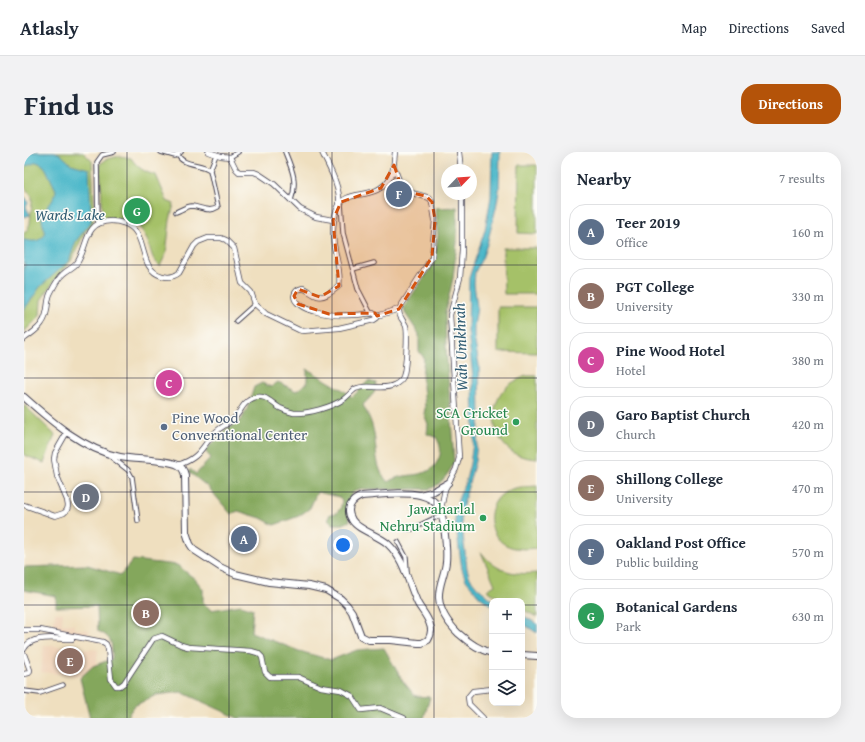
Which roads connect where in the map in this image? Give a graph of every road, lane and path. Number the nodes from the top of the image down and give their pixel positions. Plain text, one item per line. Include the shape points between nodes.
1 (114, 152) edge
2 (161, 152) edge
3 (208, 152) edge
4 (238, 152) edge
5 (285, 152) edge
6 (322, 152) edge
7 (395, 152) edge
8 (459, 152) edge
9 (179, 153) edge
10 (216, 155) junction
11 (230, 157) junction
12 (460, 164) edge
13 (394, 165) junction
14 (210, 170) junction
15 (291, 200) junction
16 (462, 200) edge
17 (340, 205) junction
18 (176, 212) dead end
19 (334, 220) junction
20 (98, 224) junction
21 (374, 263) dead end
22 (353, 269) junction
23 (255, 304) junction
24 (399, 309) junction
25 (371, 314) junction
26 (377, 316) junction
27 (236, 321) dead end
28 (24, 339) edge
29 (24, 397) edge
30 (67, 432) junction
31 (108, 454) junction
32 (178, 465) junction
33 (448, 483) junction
34 (420, 495) junction
35 (24, 504) edge
36 (442, 512) junction
37 (138, 521) dead end
38 (403, 526) dead end
39 (398, 542) dead end
40 (407, 573) junction
41 (24, 630) edge
42 (83, 638) junction
43 (24, 649) edge
44 (489, 652) edge
45 (24, 654) edge
46 (525, 655) edge
47 (537, 656) edge
48 (24, 674) edge
49 (63, 685) dead end
50 (489, 689) edge
51 (24, 691) edge
52 (404, 718) edge
53 (483, 718) edge

1 - 20 street via 102,155 97,162
2 - 9 street via 175,156
3 - 10 street
4 - 11 street
5 - 15 street via 294,180
6 - 17 street via 338,190
7 - 13 street
8 - 12 street
9 - 14 street via 181,160
10 - 11 street
10 - 14 street
11 - 15 street via 237,171 259,174
13 - 17 street via 388,181 381,188 375,192 350,197
13 - 24 street via 400,183 408,192 430,198 435,220 432,257
14 - 18 street via 218,208 208,210 192,206
15 - 19 street via 308,214
16 - 33 street via 460,278 450,315 459,458 456,470
17 - 19 street
17 - 22 street via 342,226
19 - 25 street via 333,236 339,286 320,297 303,288 298,289 294,300 302,307 329,314
20 - 23 street via 105,221 118,222 132,227 139,237 148,263 160,276 166,277 179,273 198,242 208,238 226,240 234,248 241,280 251,292
20 - 28 street via 87,237 76,264 56,282 42,324
21 - 22 street
22 - 25 street via 360,294
23 - 26 street via 266,314 302,331 339,328 374,320
23 - 27 street
24 - 26 street
24 - 32 street via 407,334 404,372 399,383 389,387 356,389 333,404 302,413 280,408 267,398 255,397 241,408 231,422 214,434 196,457
25 - 26 street
29 - 30 main road
30 - 31 main road via 88,446
30 - 35 street via 54,459 57,476 67,500 67,510 55,516
31 - 32 main road
31 - 37 street via 130,473
32 - 40 main road via 185,475 186,532 194,550 235,574 268,582 326,590 347,605 359,631 369,640 422,643 430,637 430,625 418,603
33 - 34 main road
33 - 36 street
34 - 36 main road via 433,501
34 - 40 main road via 362,496 352,502 349,510 354,523 392,548
36 - 38 street via 412,529
36 - 44 main road via 447,555 440,589 440,604 446,617 462,637 474,646
39 - 40 street via 406,557
41 - 42 street via 40,630
42 - 43 street via 37,639 28,643
42 - 52 street via 106,644 111,679 116,686 124,683 153,640 162,636 188,647 255,652 262,657 265,672 270,676 298,677 321,687 341,690 352,696 361,710 380,708
45 - 48 street via 30,670
46 - 47 main road
49 - 51 street via 40,693
50 - 53 street via 473,691 468,697 468,704

